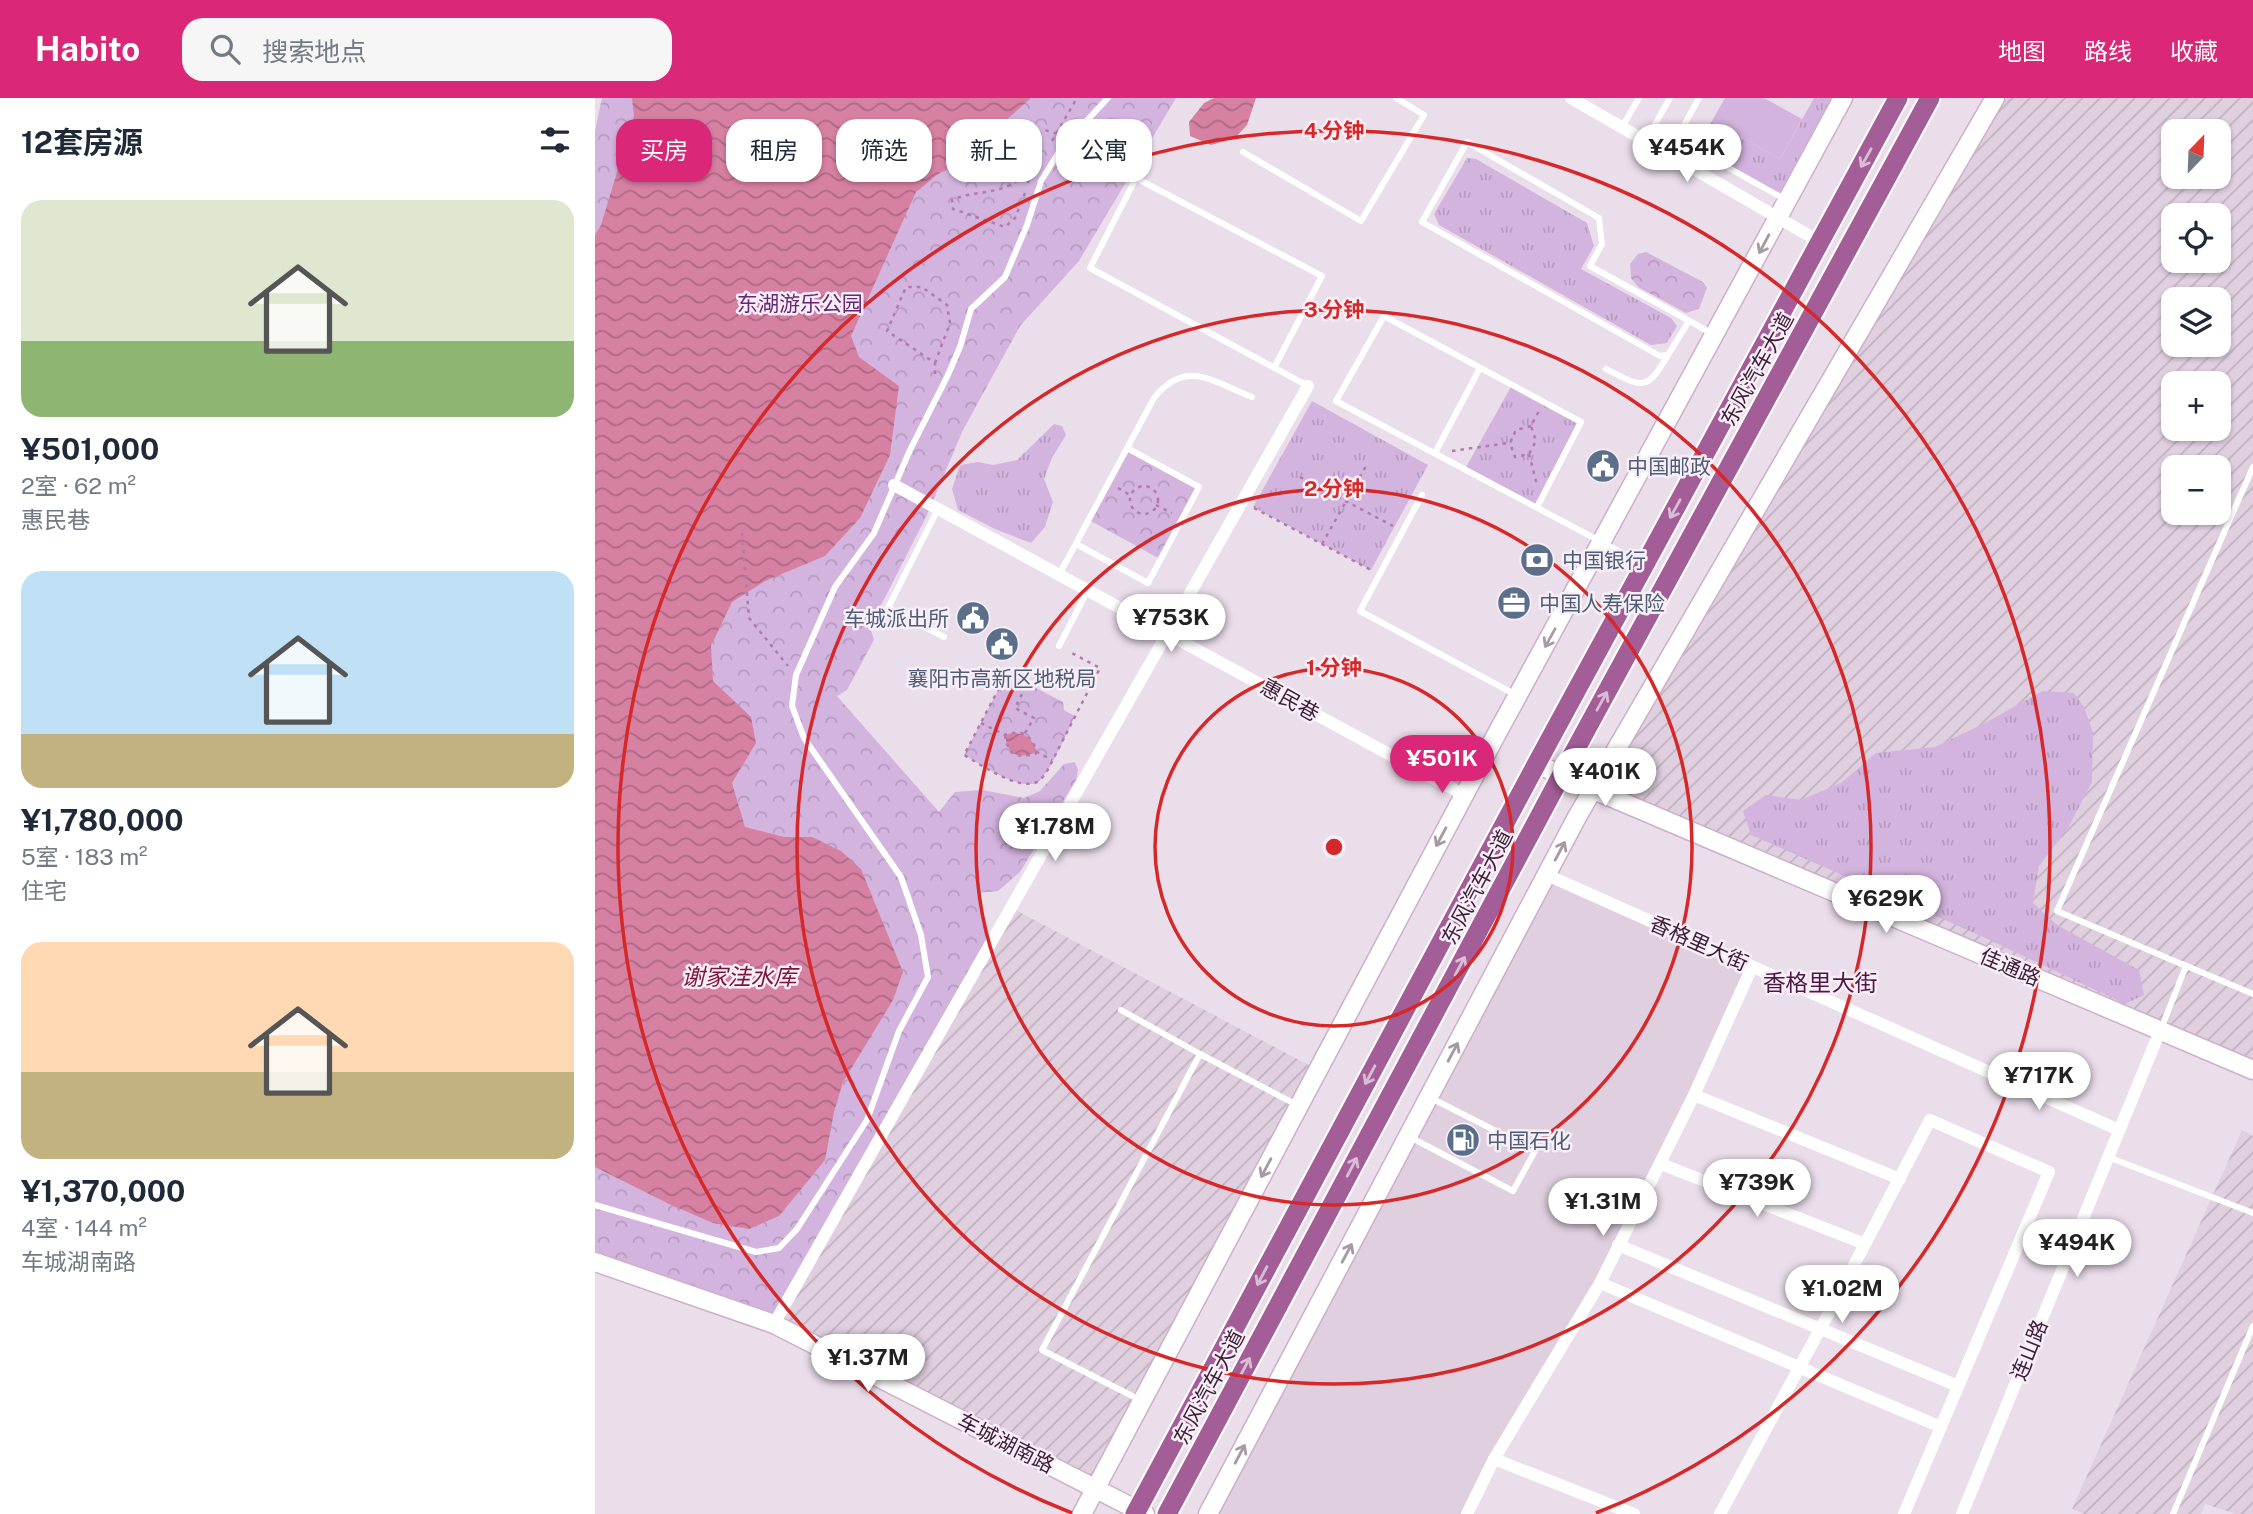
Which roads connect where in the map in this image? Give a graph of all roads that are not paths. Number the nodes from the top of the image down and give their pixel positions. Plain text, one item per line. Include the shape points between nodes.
1 (1108, 98) edge
2 (1395, 98) edge
3 (1571, 98) edge
4 (1639, 98) edge
5 (1670, 98) edge
6 (1699, 98) edge
7 (1843, 98) edge
8 (1898, 98) edge
9 (1930, 98) edge
10 (1995, 98) edge
11 (1654, 125) junction
12 (1622, 128) junction
13 (1677, 138) junction
14 (1645, 141) junction
15 (1243, 152) dead end
16 (1787, 201) junction
17 (1778, 218) junction
18 (1820, 242) junction
19 (1689, 321) junction
20 (1715, 335) junction
21 (1668, 355) junction
22 (1274, 368) junction
23 (1480, 368) junction
24 (1606, 369) dead end
25 (1308, 386) joint
26 (1252, 397) dead end
27 (1127, 448) junction
28 (1435, 453) junction
29 (2253, 467) edge
30 (894, 485) junction
31 (1422, 495) dead end
32 (1537, 507) junction
33 (938, 509) junction
34 (1603, 542) junction
35 (1076, 544) junction
36 (1645, 565) junction
37 (1059, 575) junction
38 (1088, 590) junction
39 (1167, 633) junction
40 (944, 637) dead end
41 (1059, 646) road end
42 (1518, 696) junction
43 (1537, 763) junction
44 (1562, 776) junction
45 (1593, 790) junction
46 (1464, 795) junction
47 (1547, 875) junction
48 (2181, 964) junction
49 (1752, 967) junction
50 (2253, 994) edge
51 (1121, 1010) dead end
52 (2160, 1031) junction
53 (1200, 1054) junction
54 (2253, 1070) edge
55 (1694, 1096) junction
56 (1429, 1097) junction
57 (1299, 1106) junction
58 (2119, 1130) junction
59 (1409, 1136) junction
60 (2108, 1157) junction
61 (1661, 1164) junction
62 (1900, 1179) junction
63 (595, 1205) edge
64 (2253, 1213) edge
65 (1865, 1244) junction
66 (1618, 1245) junction
67 (595, 1262) edge
68 (1600, 1283) junction
69 (774, 1324) junction
70 (2253, 1326) edge
71 (1821, 1328) junction
72 (1800, 1366) junction
73 (1958, 1386) junction
74 (1142, 1401) junction
75 (1941, 1427) junction
76 (1494, 1459) junction
77 (1095, 1489) junction
78 (1139, 1513) edge
79 (1082, 1514) edge
80 (1167, 1514) edge
81 (1208, 1514) edge
82 (1467, 1514) edge
83 (1634, 1514) edge
84 (1720, 1514) edge
85 (1904, 1514) edge
86 (1962, 1514) edge
87 (2173, 1514) edge

1 - 30 lane via 1062,147 1041,181 1005,277 971,309 960,347
2 - 15 lane via 1424,115 1361,222
3 - 12 street
4 - 12 lane
5 - 11 lane
6 - 13 lane
7 - 16 street
8 -> 18 main road, 东风汽车大道
44 -> 9 main road, 东风汽车大道
10 - 45 street
11 - 13 lane
11 - 14 lane
12 - 14 street
13 - 16 lane
14 - 17 street
16 - 17 street
17 - 18 street
17 -> 20 street
18 -> 36 main road, 东风汽车大道
19 - 20 lane
19 - 21 lane
19 - 21 lane via 1590,266 1602,244 1599,218 1467,142 1422,222 1660,356
20 - 34 street
21 - 24 lane via 1647,383 1634,383
22 - 22 lane via 1322,276 1136,178 1090,268
22 - 25 lane
23 - 28 lane
23 - 28 lane via 1384,316 1336,401
23 - 32 lane via 1581,422
25 - 39 street
26 - 27 lane via 1196,375 1177,377 1154,398
27 - 35 lane
27 - 35 lane via 1199,487 1148,583
28 - 32 lane
29 - 48 lane via 2057,911
30 - 33 street, 惠民巷
30 - 63 lane via 874,533 835,587 796,675 792,706 804,738 901,877 921,935 928,976 899,1031 867,1120 797,1229 779,1248 755,1252
31 - 42 lane via 1360,611
32 - 34 lane
33 - 37 street, 惠民巷
33 - 40 lane via 888,608
34 - 36 lane
34 -> 42 street
35 - 37 lane
36 - 43 main road, 东风汽车大道
37 - 38 street, 惠民巷
38 - 39 street, 惠民巷
38 - 41 lane
39 - 46 street, 惠民巷
39 - 69 street
42 - 46 street
43 - 44 street, 佳通路
43 -> 78 main road, 东风汽车大道
44 - 45 street, 佳通路
80 -> 44 main road, 东风汽车大道
47 -> 45 street
45 - 52 street, 佳通路
46 -> 57 street
47 - 49 street, 香格里大街
56 -> 47 street
48 - 50 lane
48 - 52 lane via 2186,966
49 - 55 street
49 - 58 street, 香格里大街
51 - 53 lane
52 - 54 street, 佳通路
52 - 58 street, 连山路
53 - 57 lane
53 - 74 lane via 1042,1350
55 - 61 street
55 - 62 street
56 - 59 street
56 - 59 lane via 1535,1152 1513,1191
57 -> 74 street
58 - 60 street, 连山路
81 -> 59 street
60 - 64 lane
60 - 86 street, 连山路
61 - 65 street
61 - 66 street
62 - 65 street
62 - 73 street via 1930,1119 2049,1172
65 - 71 street
66 - 68 street
66 - 71 street
67 - 69 street, 车城湖南路
68 - 72 street
68 - 76 street
69 - 77 street, 车城湖南路
70 - 87 lane
71 - 72 street
71 - 73 street
72 - 75 street
72 - 84 street
73 - 75 street
74 - 77 street
75 - 85 street
76 - 82 street
76 - 83 street
77 - 78 street, 车城湖南路
77 - 79 street

